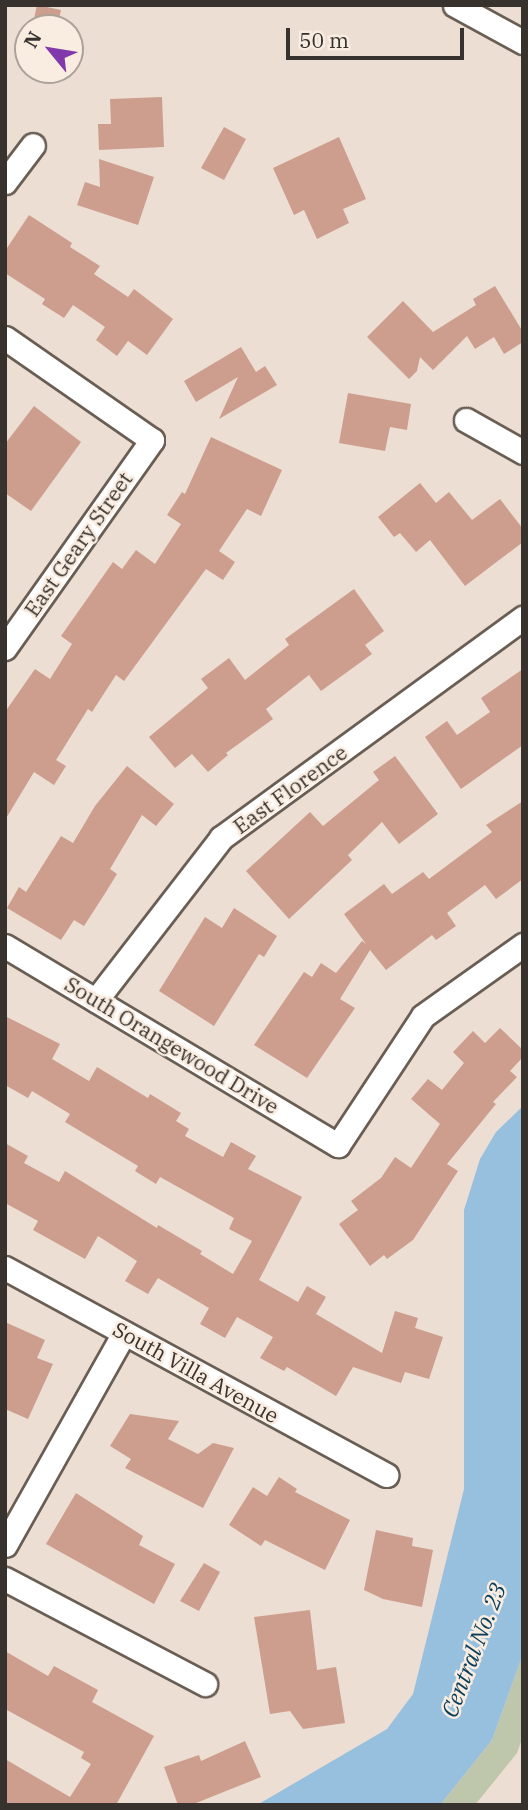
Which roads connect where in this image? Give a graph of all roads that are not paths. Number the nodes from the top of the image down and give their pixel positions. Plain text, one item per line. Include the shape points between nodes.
1 (455, 5) edge
2 (523, 42) edge
3 (33, 145) dead end
4 (5, 181) edge
5 (5, 338) edge
6 (466, 420) dead end
7 (523, 452) edge
8 (523, 618) edge
9 (5, 648) edge
10 (523, 945) edge
11 (5, 946) edge
12 (96, 1000) junction
13 (5, 1268) edge
14 (124, 1333) junction
15 (386, 1475) dead end
16 (5, 1545) edge
17 (5, 1579) edge
18 (205, 1684) dead end

1 - 2 street
3 - 4 street
5 - 9 street, East Geary Street via 152,440
6 - 7 street
8 - 12 street, East Florence via 221,838
10 - 12 street, South Orangewood Drive via 422,1016 338,1145
11 - 12 street, South Orangewood Drive
13 - 14 street, South Villa Avenue
14 - 15 street, South Villa Avenue
14 - 16 street
17 - 18 street

